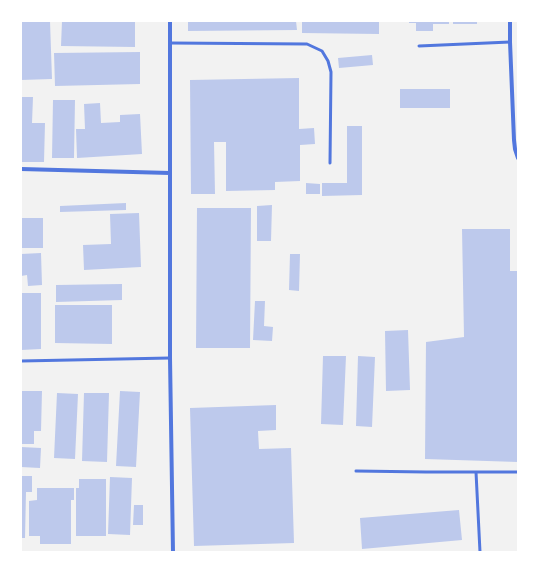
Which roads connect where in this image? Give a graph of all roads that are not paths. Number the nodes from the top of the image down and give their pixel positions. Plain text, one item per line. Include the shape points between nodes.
1 (170, 21) edge
2 (510, 21) edge
3 (510, 42) junction
4 (170, 43) junction
5 (419, 46) dead end
6 (518, 158) edge
7 (330, 163) dead end
8 (21, 169) edge
9 (170, 173) junction
10 (170, 358) junction
11 (21, 361) edge
12 (356, 471) dead end
13 (476, 472) junction
14 (518, 472) edge
15 (173, 552) edge
16 (480, 552) edge

1 - 4 street
2 - 3 street
3 - 5 lane
3 - 6 street via 514,140
4 - 7 lane via 307,44 322,52 331,72
4 - 9 street
8 - 9 street
9 - 10 street
10 - 11 lane
10 - 15 street
12 - 13 lane
13 - 14 lane
13 - 16 lane

